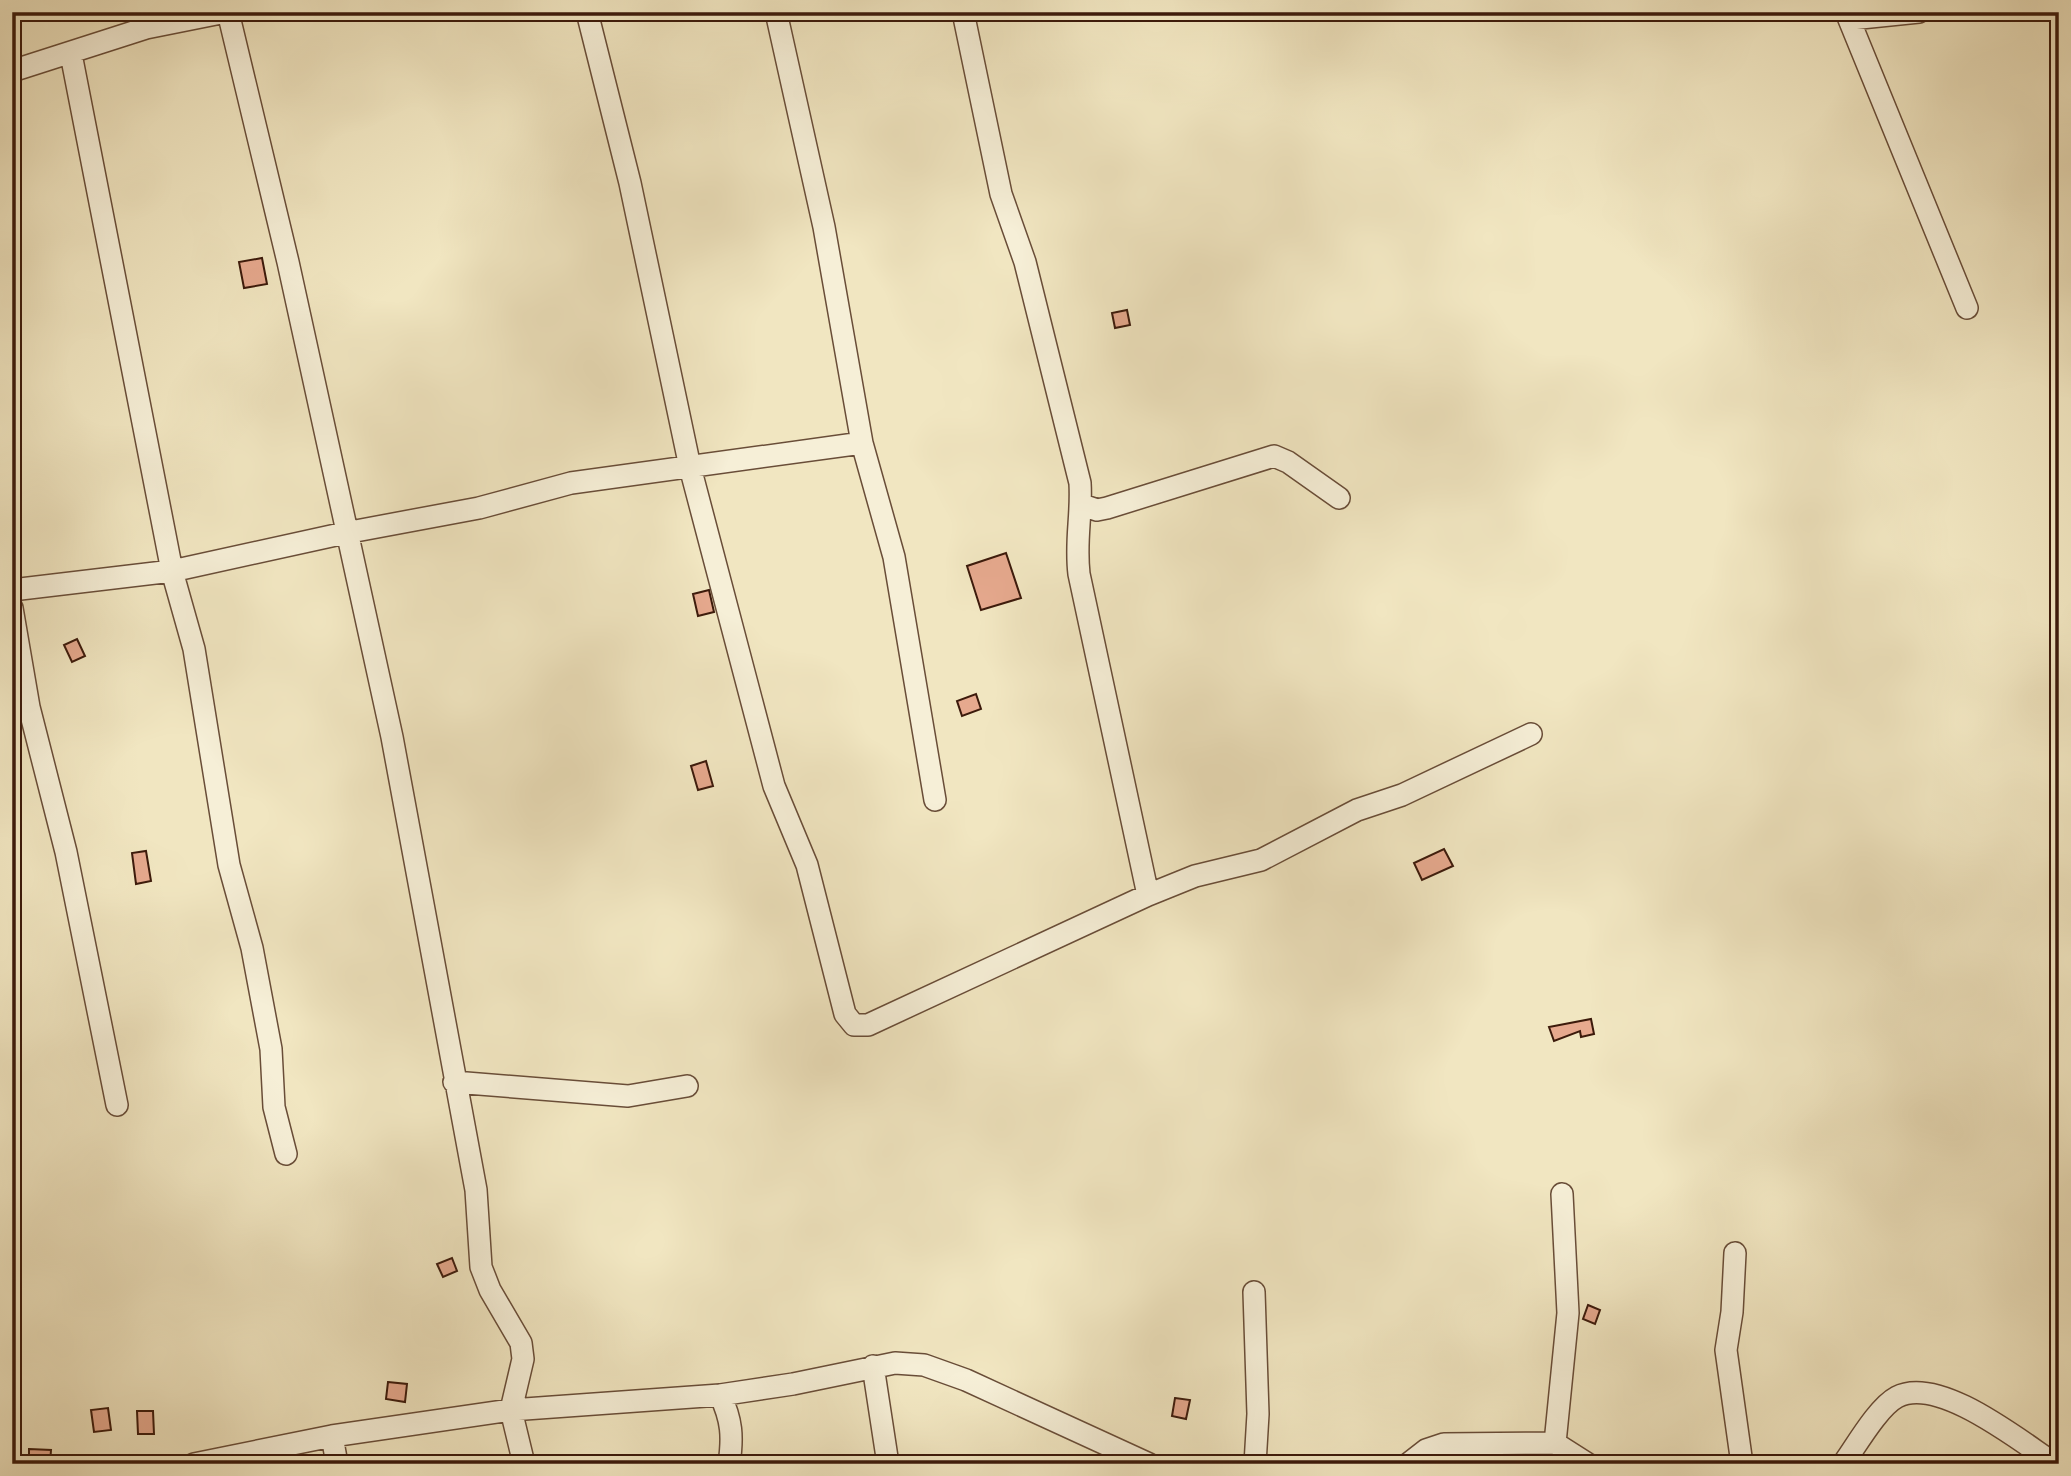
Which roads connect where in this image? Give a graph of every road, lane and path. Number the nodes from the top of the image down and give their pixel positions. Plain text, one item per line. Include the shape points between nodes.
1 (227, 12) edge
2 (587, 12) edge
3 (776, 12) edge
4 (963, 12) edge
5 (1919, 12) edge
6 (1848, 16) edge
7 (71, 54) junction
8 (12, 71) edge
9 (1966, 308) dead end
10 (862, 443) junction
11 (690, 467) junction
12 (1339, 498) dead end
13 (1082, 505) junction
14 (345, 533) junction
15 (172, 571) junction
16 (12, 590) edge
17 (12, 608) edge
18 (1531, 734) dead end
19 (935, 800) dead end
20 (1148, 895) junction
21 (454, 1082) junction
22 (687, 1086) dead end
23 (117, 1105) dead end
24 (286, 1154) dead end
25 (1562, 1194) dead end
26 (1735, 1253) dead end
27 (1254, 1293) dead end
28 (873, 1366) junction
29 (720, 1395) junction
30 (511, 1410) junction
31 (332, 1436) junction
32 (1555, 1443) junction
33 (1493, 1445) junction
34 (194, 1464) edge
35 (337, 1464) edge
36 (524, 1464) edge
37 (729, 1464) edge
38 (888, 1464) edge
39 (1149, 1464) edge
40 (1255, 1464) edge
41 (1408, 1464) edge
42 (1507, 1464) edge
43 (1588, 1464) edge
44 (1742, 1464) edge
45 (1843, 1464) edge
46 (2055, 1464) edge

1 - 7 street via 146,28
1 - 14 street via 288,262
2 - 11 street via 630,183
3 - 10 street via 824,227
4 - 13 street via 1001,194 1025,262
5 - 6 street
6 - 9 street
7 - 8 street
7 - 15 street
10 - 11 street
10 - 19 street via 894,557
11 - 14 street via 571,483 479,508
11 - 20 street via 774,786 807,865 845,1014 854,1025 868,1025
12 - 13 street via 1274,456 1108,508
13 - 20 street via 1075,543 1079,574
14 - 15 street
14 - 21 street via 392,737
15 - 16 street
15 - 24 street via 194,649 229,865 252,948 271,1049 274,1107
17 - 23 street via 29,707 66,852
18 - 20 street via 1402,795 1357,810 1261,860 1195,876
21 - 22 street via 628,1096
21 - 30 street via 476,1190 481,1267 521,1343 523,1359
25 - 32 street via 1568,1313
26 - 44 street via 1726,1350
27 - 40 street
28 - 29 street
28 - 38 street
28 - 39 street via 924,1365
29 - 30 street
29 - 37 street via 733,1436
30 - 31 street
30 - 36 street
31 - 34 street
31 - 35 street
32 - 33 street
32 - 43 street
33 - 41 street via 1444,1444
33 - 42 street
45 - 46 street via 1884,1409 1898,1397 1916,1394 1945,1398 1973,1411

